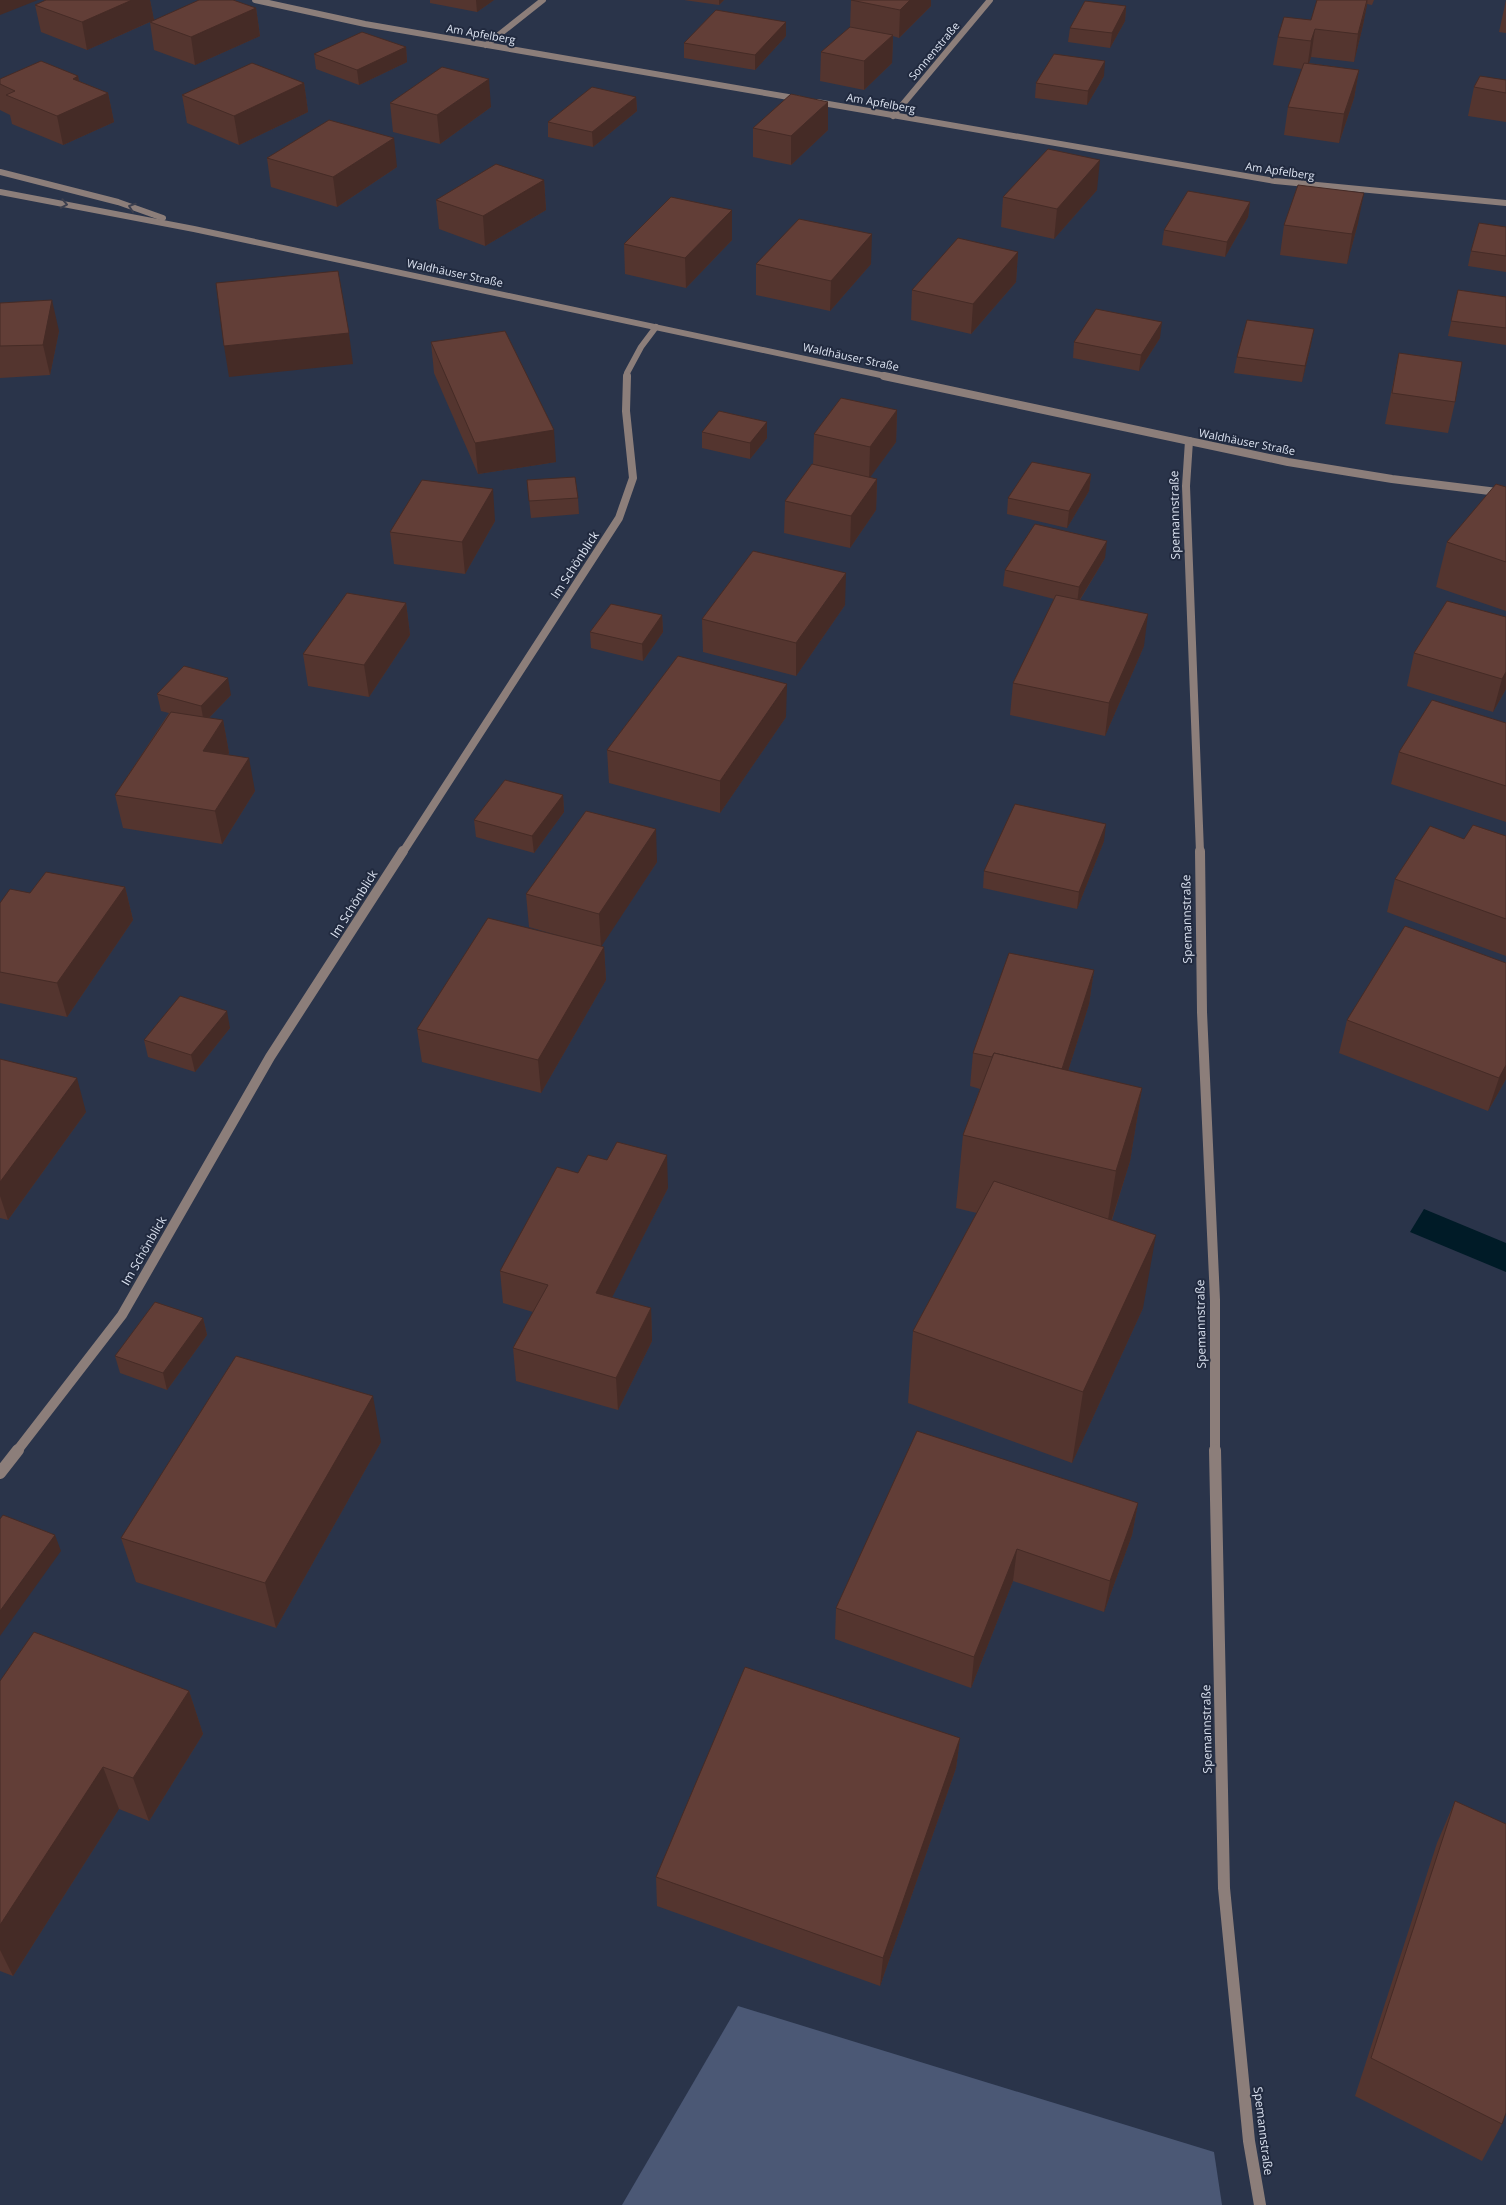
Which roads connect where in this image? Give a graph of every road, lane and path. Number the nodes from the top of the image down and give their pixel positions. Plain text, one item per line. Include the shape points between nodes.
1 (255, 0) edge
2 (543, 0) edge
3 (990, 0) edge
4 (486, 45) junction
5 (893, 116) junction
6 (0, 172) edge
7 (0, 192) edge
8 (1506, 203) edge
9 (194, 229) junction
10 (656, 327) junction
11 (1189, 441) junction
12 (1506, 493) edge
13 (0, 1474) edge
14 (1260, 2205) edge

1 - 4 street, Am Apfelberg via 365,24
2 - 4 street
3 - 5 street, Sonnenstraße
4 - 5 street, Am Apfelberg
5 - 8 street, Am Apfelberg via 1275,181
9 -> 6 street, Waldhäuser Straße via 118,202
7 -> 9 street, Waldhäuser Straße
9 - 10 street, Waldhäuser Straße
10 - 11 street, Waldhäuser Straße
10 - 13 street, Im Schönblick via 627,373 626,411 633,478 619,518 270,1057 122,1315
11 - 12 street, Waldhäuser Straße via 1363,474
11 - 14 street, Spemannstraße via 1186,486 1199,798 1202,1012 1215,1300 1214,1466 1224,1888 1248,2141

